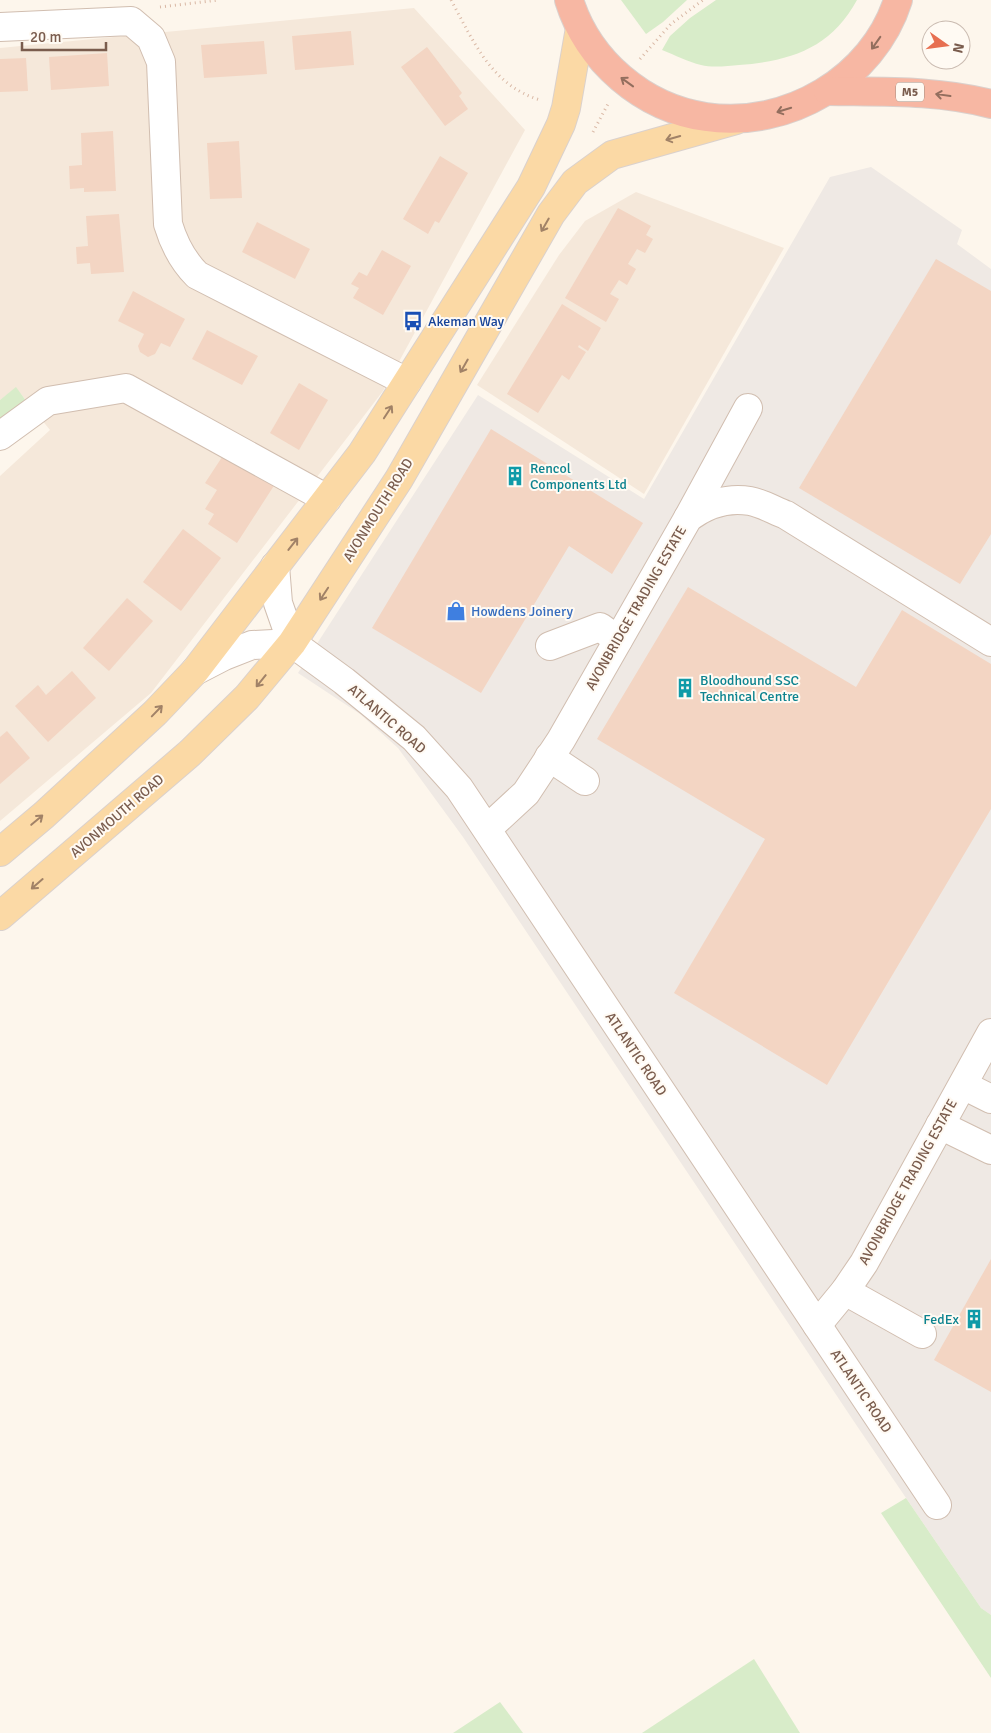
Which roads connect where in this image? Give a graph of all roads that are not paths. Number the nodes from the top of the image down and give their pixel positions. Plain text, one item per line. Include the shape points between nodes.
1 (547, 0) edge
2 (898, 0) edge
3 (574, 15) edge
4 (0, 27) edge
5 (828, 91) junction
6 (991, 104) edge
7 (737, 119) junction
8 (408, 382) junction
9 (748, 408) dead end
10 (0, 436) edge
11 (327, 500) junction
12 (688, 518) junction
13 (275, 566) junction
14 (618, 640) junction
15 (991, 642) edge
16 (292, 643) junction
17 (550, 646) dead end
18 (195, 671) junction
19 (549, 757) junction
20 (585, 781) dead end
21 (486, 829) junction
22 (0, 852) edge
23 (0, 916) edge
24 (991, 1033) edge
25 (963, 1085) junction
26 (991, 1099) edge
27 (940, 1125) junction
28 (991, 1150) edge
29 (851, 1296) junction
30 (817, 1325) junction
31 (922, 1334) dead end
32 (937, 1505) dead end

1 - 3 highway
2 -> 5 highway via 878,43 855,70
7 -> 3 highway via 691,114 647,97 604,62
3 - 8 main road via 566,108 561,124 531,188
4 - 8 street via 131,21 151,38 161,62 168,224 172,240 186,264 197,275
6 -> 5 highway, M5 via 928,93
5 -> 7 highway via 784,112
7 -> 16 main road, AVONMOUTH ROAD via 612,155 575,182 551,214 399,479
11 -> 8 main road
9 - 12 street
10 - 11 street via 48,401 126,388
13 -> 11 main road
12 - 14 street, AVONBRIDGE TRADING ESTATE
12 - 15 street, AVONBRIDGE TRADING ESTATE via 699,510 730,500 751,501 786,515
13 - 16 street via 278,603
13 - 18 main road
14 - 17 street via 600,627
14 - 19 street, AVONBRIDGE TRADING ESTATE
16 - 18 street via 252,645
16 - 21 street, ATLANTIC ROAD via 414,738 459,788
16 -> 23 main road, AVONMOUTH ROAD via 247,697 190,753
22 -> 18 main road via 155,713
19 - 20 street
19 - 21 street, AVONBRIDGE TRADING ESTATE via 526,793
21 - 30 street, ATLANTIC ROAD
24 - 25 street, AVONBRIDGE TRADING ESTATE
25 - 26 street
25 - 27 street, AVONBRIDGE TRADING ESTATE
27 - 28 street
27 - 29 street, AVONBRIDGE TRADING ESTATE via 864,1263
29 - 30 street, AVONBRIDGE TRADING ESTATE
29 - 31 street
30 - 32 street, ATLANTIC ROAD

